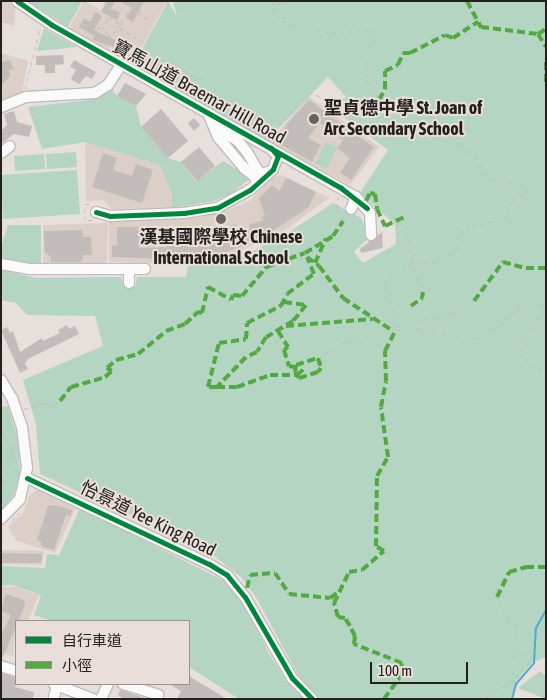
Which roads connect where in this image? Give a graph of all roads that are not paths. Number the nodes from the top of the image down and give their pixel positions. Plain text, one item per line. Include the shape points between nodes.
1 (17, 1) edge
2 (123, 62) junction
3 (1, 107) edge
4 (208, 113) junction
5 (214, 127) junction
6 (267, 145) junction
7 (296, 163) junction
8 (272, 170) junction
9 (256, 175) junction
10 (250, 190) junction
11 (356, 197) junction
12 (351, 209) dead end
13 (96, 212) dead end
14 (371, 235) dead end
15 (1, 264) edge
16 (129, 269) junction
17 (145, 269) dead end
18 (129, 283) dead end
19 (1, 380) edge
20 (27, 478) junction
21 (1, 519) edge
22 (1, 666) edge
23 (15, 671) edge
24 (56, 685) edge
25 (108, 685) edge
26 (126, 685) edge
27 (72, 687) edge
28 (158, 695) dead end
29 (54, 697) dead end
30 (93, 699) edge
31 (101, 699) edge
32 (312, 699) edge

1 - 2 street, 寶馬山道 Braemar Hill Road
2 - 3 street via 108,85 94,93 26,97
2 - 4 street, 寶馬山道 Braemar Hill Road
4 - 5 street
4 - 6 street, 寶馬山道 Braemar Hill Road
5 - 9 street via 237,160
5 - 9 street via 226,135
6 - 7 street, 寶馬山道 Braemar Hill Road
6 - 8 street via 278,156
7 - 8 street via 283,163
7 - 11 street, 寶馬山道 Braemar Hill Road
8 - 9 street
8 - 10 street
9 - 10 street
10 - 13 street via 223,205 195,213 110,216
11 - 12 street
11 - 14 street, 寶馬山道 Braemar Hill Road via 372,219
15 - 16 street via 30,269
16 - 17 street
16 - 18 street
19 - 20 street via 12,398 22,427
20 - 21 street via 20,499
20 - 32 street, 怡景道 Yee King Road via 227,575 245,597 292,678
22 - 23 street
24 - 29 street
25 - 31 street
26 - 28 street
27 - 30 street

